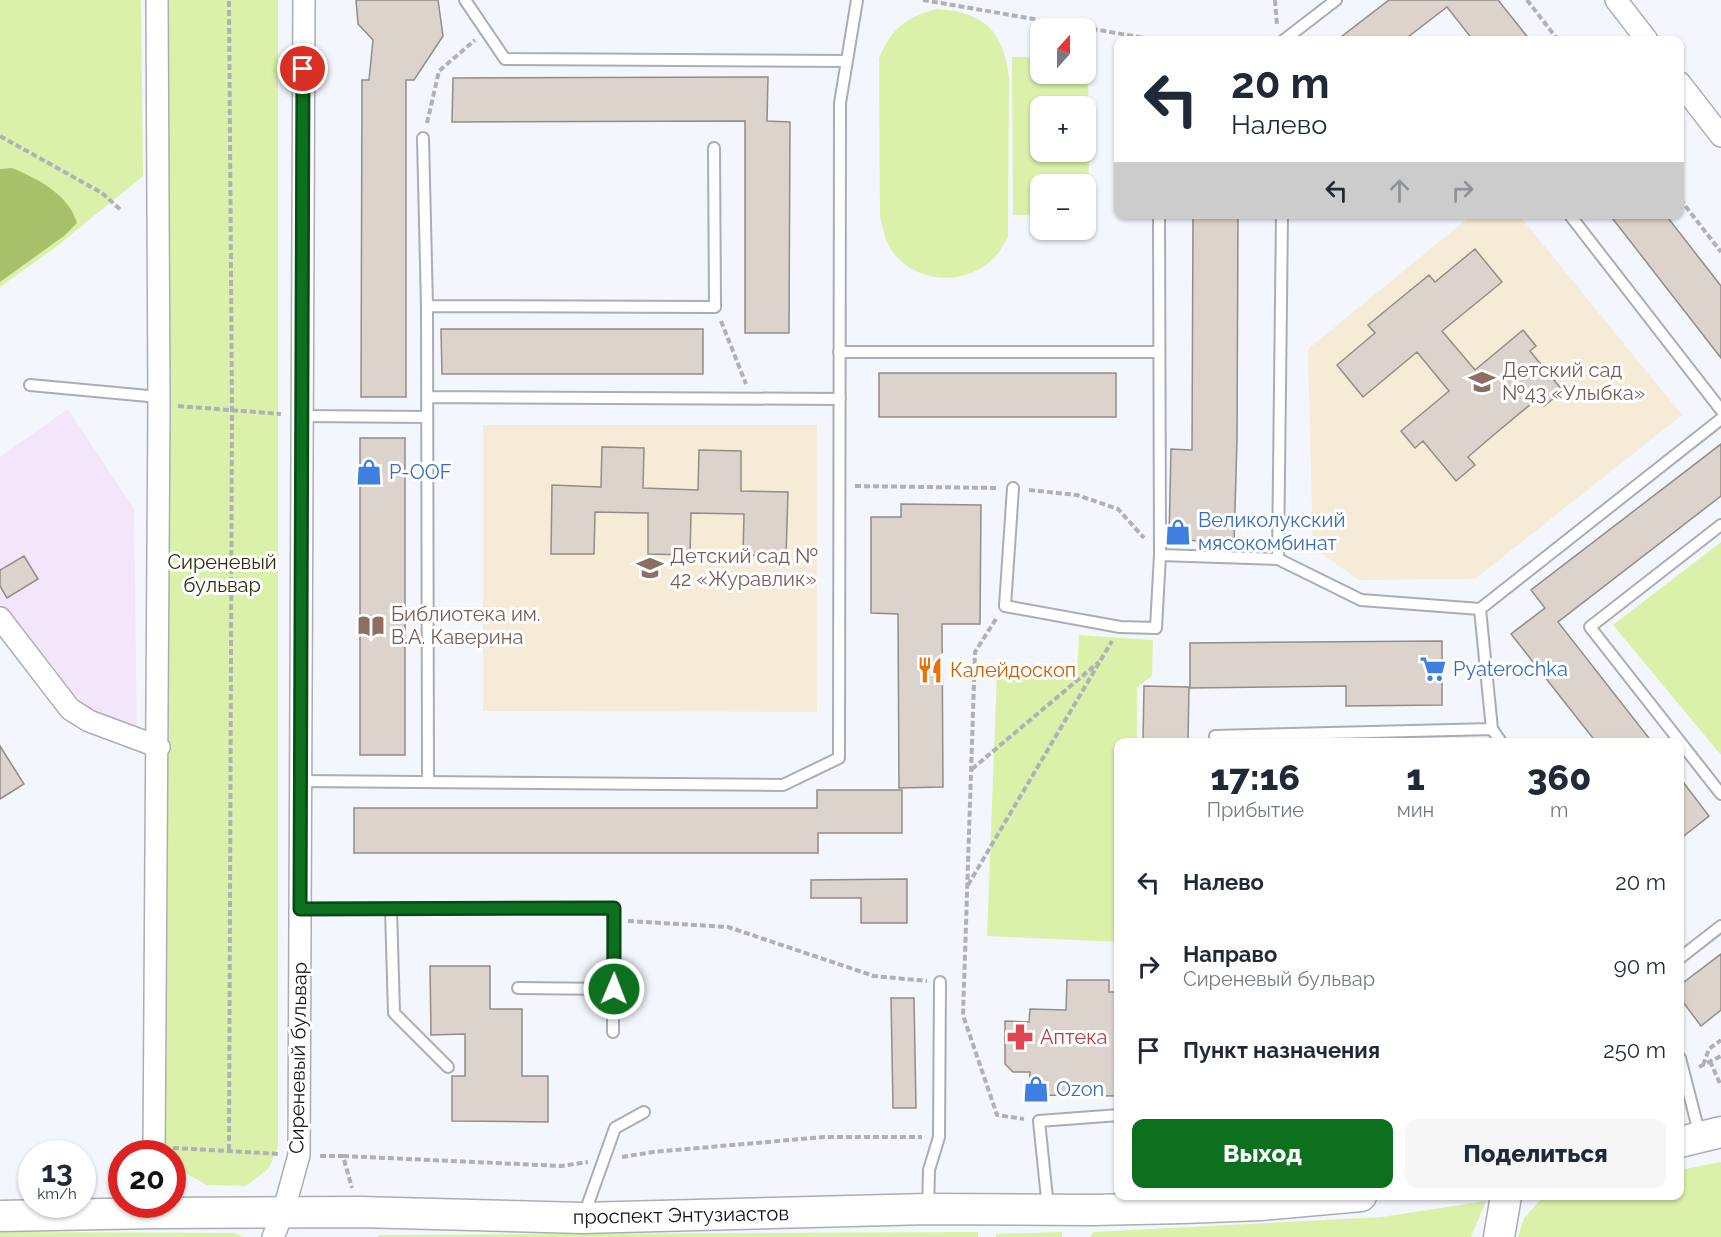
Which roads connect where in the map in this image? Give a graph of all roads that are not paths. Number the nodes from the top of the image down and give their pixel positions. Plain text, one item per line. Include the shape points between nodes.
1 (157, 0) edge
2 (304, 0) edge
3 (465, 0) edge
4 (857, 0) edge
5 (1336, 0) edge
6 (1616, 0) edge
7 (1289, 36) edge
8 (1644, 36) edge
9 (847, 61) junction
10 (1684, 88) edge
11 (1721, 136) edge
12 (423, 138) road end
13 (714, 148) dead end
14 (1159, 219) edge
15 (1282, 219) edge
16 (1573, 219) edge
17 (427, 306) junction
18 (840, 352) junction
19 (1159, 352) junction
20 (30, 385) dead end
21 (427, 397) junction
22 (840, 399) junction
23 (159, 401) junction
24 (1721, 410) edge
25 (302, 416) junction
26 (427, 417) junction
27 (1721, 419) edge
28 (1013, 488) dead end
29 (1721, 525) edge
30 (1160, 555) junction
31 (1278, 559) junction
32 (1480, 609) junction
33 (0, 618) edge
34 (1492, 729) junction
35 (1215, 738) edge
36 (1498, 738) edge
37 (1677, 738) edge
38 (159, 747) junction
39 (1684, 747) edge
40 (300, 781) junction
41 (428, 782) junction
42 (1721, 794) edge
43 (300, 909) junction
44 (391, 909) junction
45 (1721, 926) edge
46 (1684, 955) edge
47 (940, 982) road end
48 (518, 988) dead end
49 (614, 989) junction
50 (614, 1032) dead end
51 (448, 1067) dead end
52 (1684, 1071) edge
53 (644, 1112) dead end
54 (1114, 1115) edge
55 (1700, 1137) edge
56 (154, 1140) edge
57 (1317, 1200) edge
58 (1505, 1200) edge
59 (1183, 1202) edge
60 (928, 1209) junction
61 (108, 1210) edge
62 (1048, 1210) junction
63 (3, 1212) edge
64 (186, 1213) edge
65 (582, 1218) junction
66 (278, 1225) edge
67 (1499, 1237) edge

1 - 23 street
2 - 25 street, Сиреневый бульвар
3 - 9 lane via 505,59
4 - 9 lane
5 - 7 lane
6 - 8 street
9 - 18 lane via 840,103
10 - 11 street
12 - 17 lane
13 - 17 lane via 715,307
14 - 19 lane
15 - 31 lane
16 - 24 lane
17 - 21 lane
18 - 19 lane
18 - 22 lane
19 - 30 lane
20 - 23 lane
21 - 22 lane
21 - 26 lane
22 - 41 lane via 839,758 783,785
23 - 38 street
25 - 26 lane
25 - 40 street, Сиреневый бульвар
26 - 41 lane
27 - 32 lane
28 - 30 lane via 1005,606 1120,627 1156,628
29 - 37 lane via 1590,627
30 - 31 lane
31 - 32 lane via 1361,600
32 - 34 lane
33 - 38 street via 70,709 89,721
34 - 35 lane
34 - 36 lane
38 - 56 street
39 - 42 lane
40 - 41 lane
40 - 43 street, Сиреневый бульвар
43 - 44 lane
43 - 66 street, Сиреневый бульвар via 298,1155
44 - 49 lane via 614,908
44 - 51 lane via 394,1013
45 - 46 lane
47 - 60 lane via 939,1137 928,1170
48 - 49 lane
49 - 50 lane
52 - 55 lane
53 - 65 lane via 615,1128
54 - 62 lane via 1039,1121
57 - 59 main road, проспект Энтузиастов via 1261,1205
58 - 67 main road
59 - 62 main road, проспект Энтузиастов
60 - 62 main road, проспект Энтузиастов
60 - 65 main road, проспект Энтузиастов
61 - 63 main road, проспект Энтузиастов
64 - 66 main road, проспект Энтузиастов
65 - 66 main road, проспект Энтузиастов via 359,1212

